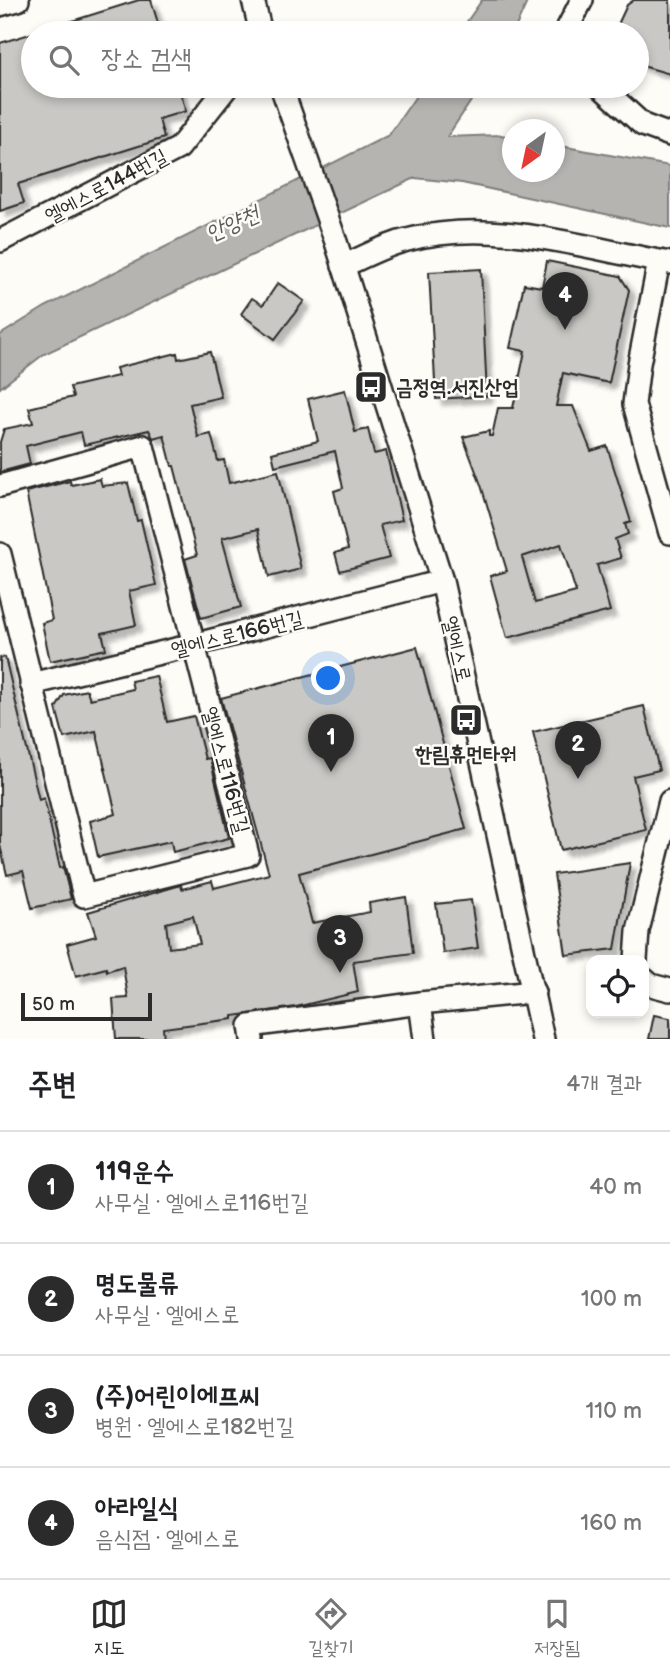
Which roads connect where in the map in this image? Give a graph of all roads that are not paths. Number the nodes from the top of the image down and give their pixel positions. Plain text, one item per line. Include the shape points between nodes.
1 (18, 0) edge
2 (253, 0) edge
3 (582, 0) edge
4 (0, 5) edge
5 (258, 21) edge
6 (571, 21) edge
7 (219, 98) edge
8 (286, 98) edge
9 (613, 98) edge
10 (670, 135) edge
11 (0, 241) edge
12 (664, 262) edge
13 (343, 266) junction
14 (0, 486) edge
15 (670, 533) edge
16 (0, 554) edge
17 (442, 581) junction
18 (193, 645) junction
19 (31, 684) junction
20 (670, 801) edge
21 (636, 955) edge
22 (649, 983) edge
23 (670, 990) edge
24 (534, 992) junction
25 (420, 1003) junction
26 (252, 1039) edge
27 (425, 1039) edge
28 (543, 1039) edge

1 - 4 street
2 - 5 street
3 - 6 street
7 - 11 street, 엘에스로144번길 via 179,148
8 - 13 street, 엘에스로
9 - 10 street via 643,125
12 - 13 street via 523,234 475,230 408,239
12 - 15 street via 634,404
13 - 17 street, 엘에스로
14 - 18 street, 엘에스로116번길 via 143,446
16 - 19 street, 엘에스로116번길
17 - 18 street, 엘에스로166번길
17 - 24 street, 엘에스로
18 - 19 street, 엘에스로166번길
18 - 19 street, 엘에스로116번길 via 248,855 84,896
20 - 21 street via 638,931
22 - 23 street
24 - 25 street
24 - 28 street, 엘에스로
25 - 26 street via 250,1026
25 - 27 street

